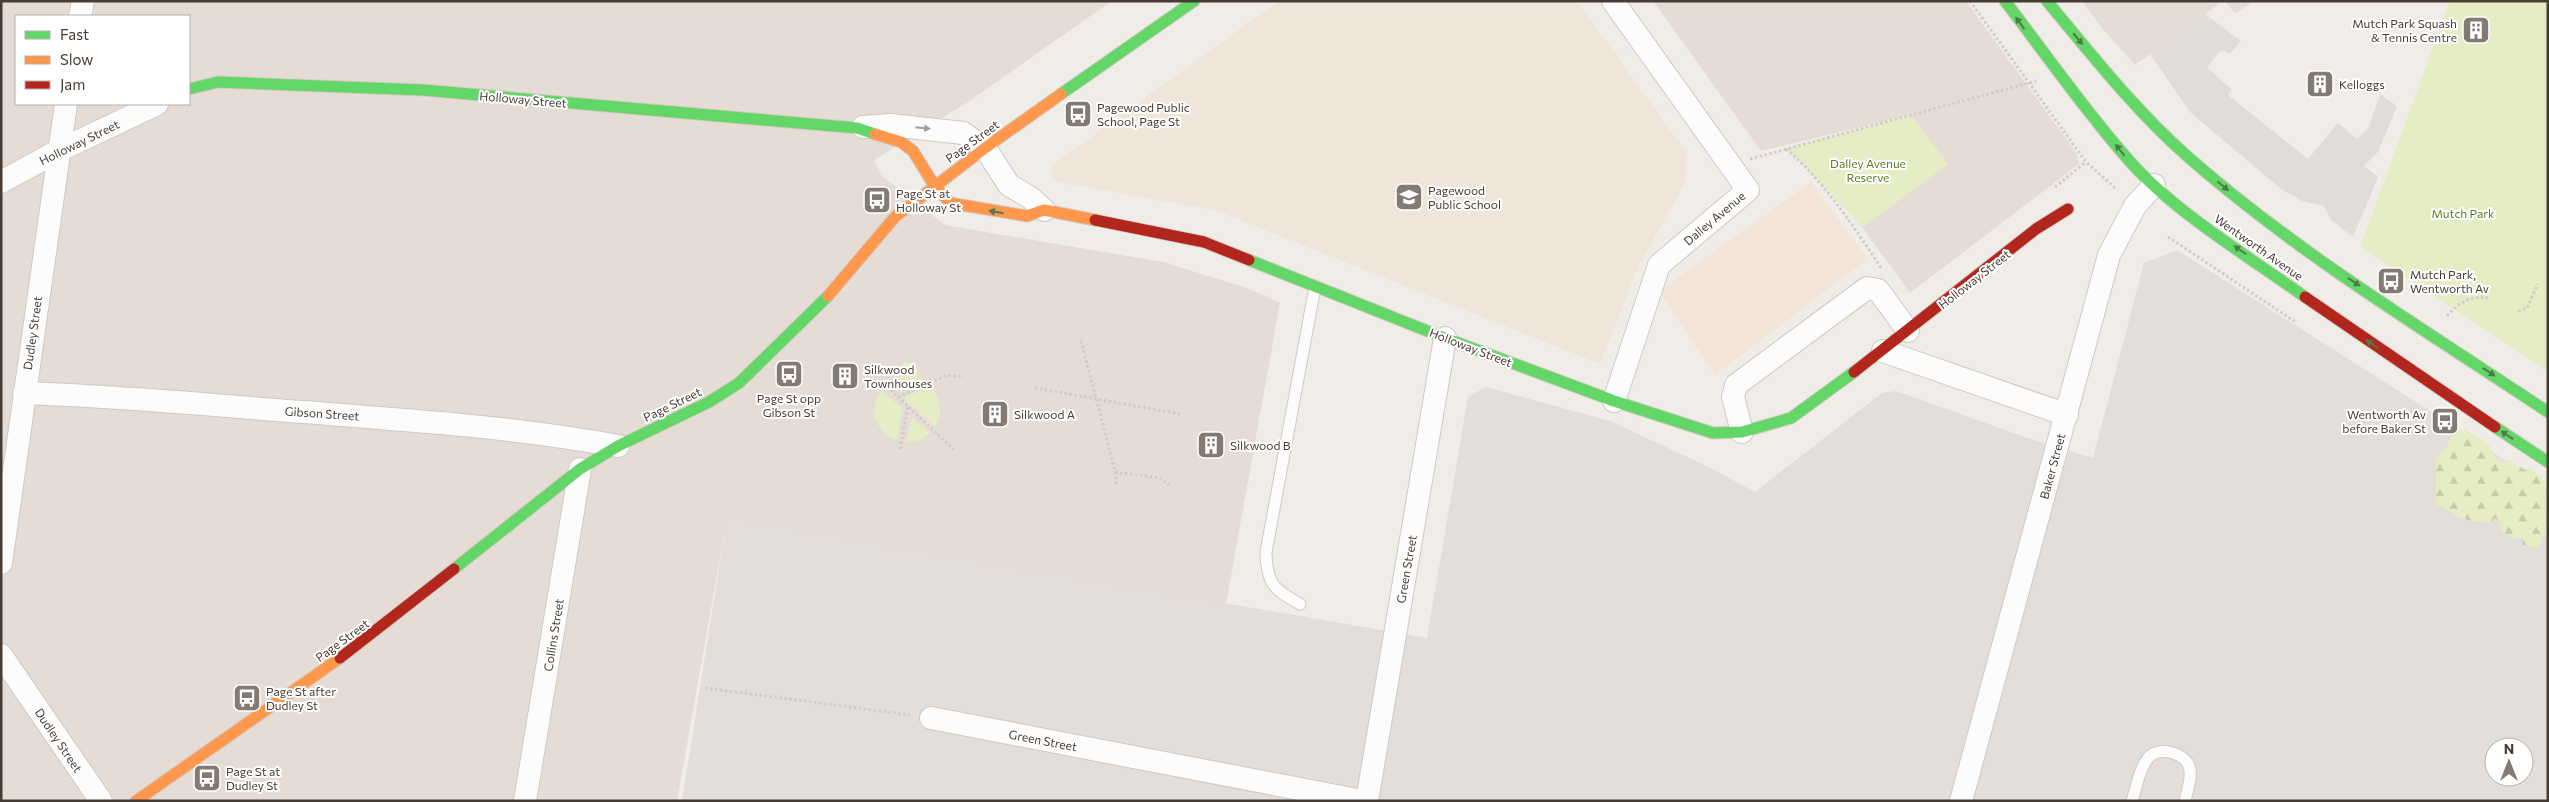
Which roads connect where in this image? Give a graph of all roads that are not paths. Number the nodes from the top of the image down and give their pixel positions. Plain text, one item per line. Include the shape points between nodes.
1 (82, 1) edge
2 (1194, 1) edge
3 (1613, 1) edge
4 (2005, 1) edge
5 (2046, 1) edge
6 (80, 15) edge
7 (190, 89) edge
8 (66, 105) edge
9 (155, 105) edge
10 (857, 128) junction
11 (985, 148) junction
12 (58, 151) junction
13 (1, 182) edge
14 (2157, 182) junction
15 (934, 186) junction
16 (2068, 209) dead end
17 (1044, 210) junction
18 (1315, 285) junction
19 (1908, 331) junction
20 (1445, 338) junction
21 (1883, 351) junction
22 (24, 393) junction
23 (1614, 401) junction
24 (2548, 412) edge
25 (2067, 414) junction
26 (1742, 432) junction
27 (618, 446) junction
28 (2548, 462) edge
29 (580, 469) junction
30 (1, 564) edge
31 (1300, 604) dead end
32 (1, 655) edge
33 (931, 718) road end
34 (101, 801) edge
35 (136, 801) edge
36 (525, 801) edge
37 (1362, 801) edge
38 (1367, 801) edge
39 (1961, 801) edge
40 (2132, 801) edge
41 (2185, 801) edge

1 - 6 street
2 - 11 main road, Page Street
3 - 23 street, Dalley Avenue via 1748,190 1659,265
14 -> 4 main road, Wentworth Avenue via 2126,158
5 -> 24 main road, Wentworth Avenue via 2183,158 2276,230
7 - 10 main road, Holloway Street via 218,82 423,90
8 - 12 street, Dudley Street
9 - 12 street, Holloway Street
10 -> 11 street, Holloway Street via 890,125 951,131 963,133
10 - 15 main road, Holloway Street via 901,142 913,151
11 - 15 main road, Page Street
11 - 17 street, Holloway Street via 1009,186 1031,198
12 - 13 street, Holloway Street
12 - 22 street, Dudley Street
14 - 25 street, Baker Street via 2135,206 2109,255
28 -> 14 main road, Wentworth Avenue via 2401,364 2205,226
17 -> 15 main road, Holloway Street via 1026,216 965,207 950,203
15 - 27 main road, Page Street via 895,217 824,301 739,383 709,402
16 - 19 main road, Holloway Street via 2036,230
17 - 18 main road, Holloway Street via 1204,242
18 - 20 main road, Holloway Street
18 - 31 lane via 1266,552 1266,575 1278,592
19 - 21 main road, Holloway Street
19 - 26 street via 1878,290 1867,288 1736,385 1733,397
20 - 23 main road, Holloway Street
20 - 38 street, Green Street
21 - 25 street
21 - 26 main road, Holloway Street via 1791,418
22 - 27 street, Gibson Street via 387,418 555,435
22 - 30 street, Dudley Street
23 - 26 main road, Holloway Street via 1714,433
25 - 39 street, Baker Street
27 - 29 main road, Page Street
29 - 35 main road, Page Street via 358,646
29 - 36 street, Collins Street
32 - 34 street, Dudley Street
33 - 37 street, Green Street
40 - 41 lane via 2142,766 2151,755 2163,751 2183,758 2190,766

